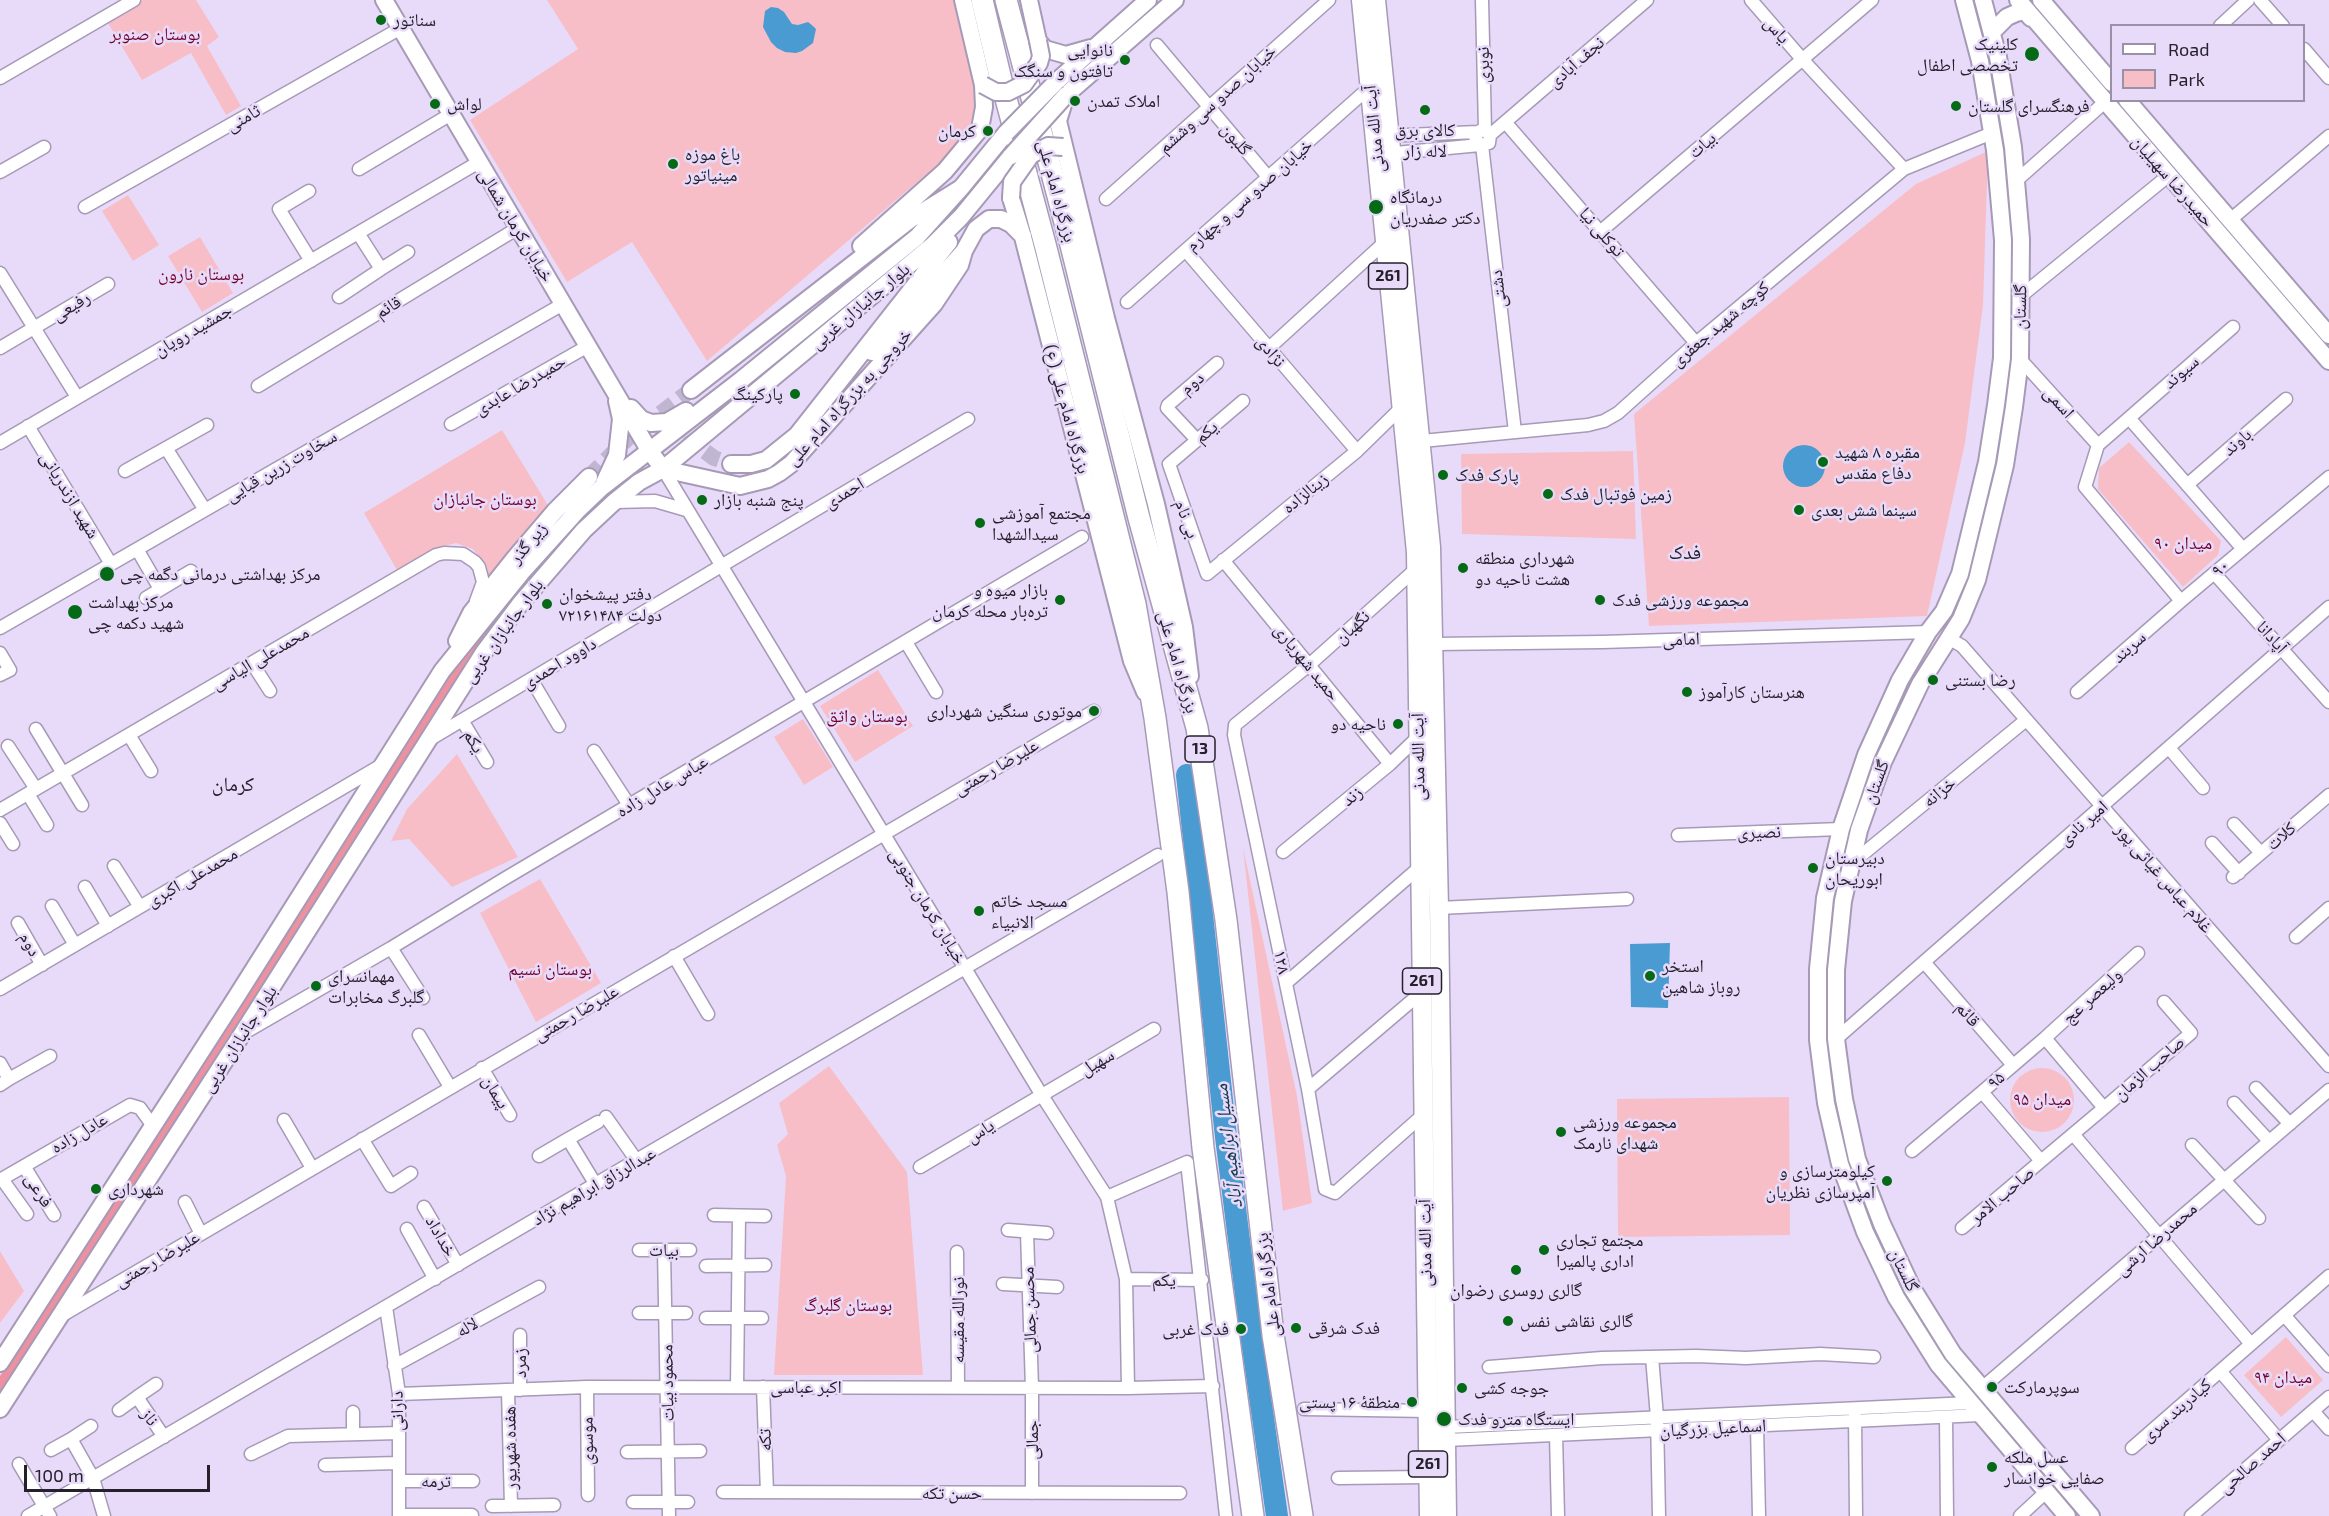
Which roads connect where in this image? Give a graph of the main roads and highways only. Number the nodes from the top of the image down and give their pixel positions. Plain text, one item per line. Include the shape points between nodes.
1 (384, 0) edge
2 (963, 0) edge
3 (982, 0) edge
4 (1006, 0) edge
5 (1029, 0) edge
6 (1148, 0) edge
7 (1175, 0) edge
8 (1361, 0) edge
9 (1376, 0) edge
10 (1964, 0) edge
11 (1983, 0) edge
12 (2018, 0) edge
13 (2041, 0) edge
14 (2031, 18) junction
15 (1992, 32) junction
16 (1038, 41) junction
17 (1095, 47) junction
18 (2110, 81) edge
19 (983, 84) junction
20 (1062, 88) junction
21 (2108, 99) edge
22 (2131, 102) edge
23 (2118, 117) junction
24 (1383, 145) junction
25 (1063, 147) junction
26 (2175, 170) junction
27 (961, 188) junction
28 (961, 217) junction
29 (2222, 226) junction
30 (1023, 237) junction
31 (964, 250) junction
32 (828, 284) junction
33 (2329, 335) edge
34 (855, 361) junction
35 (2329, 361) edge
36 (741, 380) junction
37 (613, 389) junction
38 (691, 390) tunnel mouth
39 (649, 450) junction
40 (731, 464) tunnel mouth
41 (663, 470) junction
42 (595, 482) junction
43 (1928, 632) junction
44 (1950, 639) junction
45 (1425, 644) junction
46 (441, 672) junction
47 (1155, 718) junction
48 (1197, 728) junction
49 (1, 1360) edge
50 (1982, 1389) junction
51 (0, 1409) edge
52 (1975, 1409) junction
53 (1428, 1427) junction
54 (1447, 1433) junction
55 (1252, 1516) edge
56 (1302, 1516) edge
57 (1429, 1516) edge
58 (1447, 1516) edge
59 (2067, 1516) edge
60 (2091, 1516) edge

1 - 37 main road, خیابان کرمان شمالی
2 - 19 main road
3 - 47 highway, بزرگراه امام علی / 13 via 1135,604
4 - 48 highway, بزرگراه امام علی / 13
5 - 16 main road
6 - 17 main road, بلوار جانبازان غربی
7 - 20 main road, بلوار جانبازان غربی
8 - 24 main road, آیت الله مدنی / 261 via 1370,87
9 - 24 main road, آیت الله مدنی / 261
10 - 43 main road, گلستان via 1980,61 1992,133 2003,240 2002,358 1987,462 1960,574 1944,611
11 - 15 main road, گلستان
12 - 14 main road, حمیدرضا سهیلیان
13 - 18 main road
14 - 15 main road via 2025,11 2016,13
14 - 21 main road, حمیدرضا سهیلیان
15 - 44 main road, گلستان via 2013,147 2021,239 2020,359 2005,465 1988,539 1977,580
16 - 17 main road via 1059,55
16 - 19 main road, bridge via 1039,63 1024,84 1008,92 996,92
17 - 20 main road, بلوار جانبازان غربی
19 - 32 main road via 982,122 975,136 945,171 850,256
20 - 25 main road via 1058,121
20 - 27 main road, بلوار جانبازان غربی, bridge via 1006,133
20 - 28 main road, بلوار جانبازان غربی, bridge
21 - 23 main road, حمیدرضا سهیلیان
22 - 23 main road
22 - 26 main road, حمیدرضا سهیلیان
23 - 26 main road, حمیدرضا سهیلیان
24 - 45 main road, آیت الله مدنی / 261 via 1385,242
24 - 45 main road, آیت الله مدنی / 261 via 1422,441 1431,547
25 - 30 main road, بزرگراه امام علی (ع), bridge via 1048,146 1031,156 1012,182 1011,198
25 - 48 main road via 1184,627
26 - 29 main road, حمیدرضا سهیلیان
27 - 32 main road, بلوار جانبازان غربی via 910,219
27 - 36 main road, بلوار جانبازان غربی via 917,237
28 - 34 main road via 950,240
28 - 41 main road, بلوار جانبازان غربی via 933,245
29 - 33 main road, حمیدرضا سهیلیان
29 - 35 main road, حمیدرضا سهیلیان
30 - 31 main road via 1011,224 989,219 976,229
30 - 47 main road, بزرگراه امام علی (ع) via 1132,661
31 - 34 main road via 875,350
31 - 41 main road, خروجی به بزرگراه امام علی via 960,265 934,304 798,457 779,473 740,486
32 - 38 main road
34 - 40 main road via 797,435 766,460
36 - 37 main road via 662,423 641,419
36 - 39 main road, بلوار جانبازان غربی
37 - 39 main road, خیابان کرمان شمالی
37 - 42 main road via 621,419 617,455
39 - 41 main road, خیابان کرمان جنوبی
39 - 42 main road, بلوار جانبازان غربی
41 - 51 main road, بلوار جانبازان غربی via 639,482 584,530 484,652
42 - 46 main road, بلوار جانبازان غربی via 578,510
42 - 46 main road, زیر گذر via 555,511 471,613
43 - 44 main road
43 - 52 main road, گلستان via 1900,680 1866,755 1840,829 1825,898 1818,969 1818,1040 1840,1164 1865,1232 1896,1297 1938,1364
44 - 50 main road, گلستان via 1920,684 1883,762 1859,830 1843,901 1836,969 1836,1039 1857,1159 1882,1224 1912,1288 1953,1353
45 - 53 main road, آیت الله مدنی / 261 via 1418,737
45 - 54 main road, 261 via 1439,908
46 - 49 main road, بلوار جانبازان غربی
47 - 55 highway, بزرگراه امام علی / 13 via 1178,892 1203,1148
48 - 56 highway, بزرگراه امام علی / 13 via 1226,920 1274,1335
50 - 52 main road
50 - 60 main road, گلستان
52 - 59 main road, گلستان
53 - 54 main road
53 - 57 main road, آیت الله مدنی / 261
54 - 58 main road, 261

